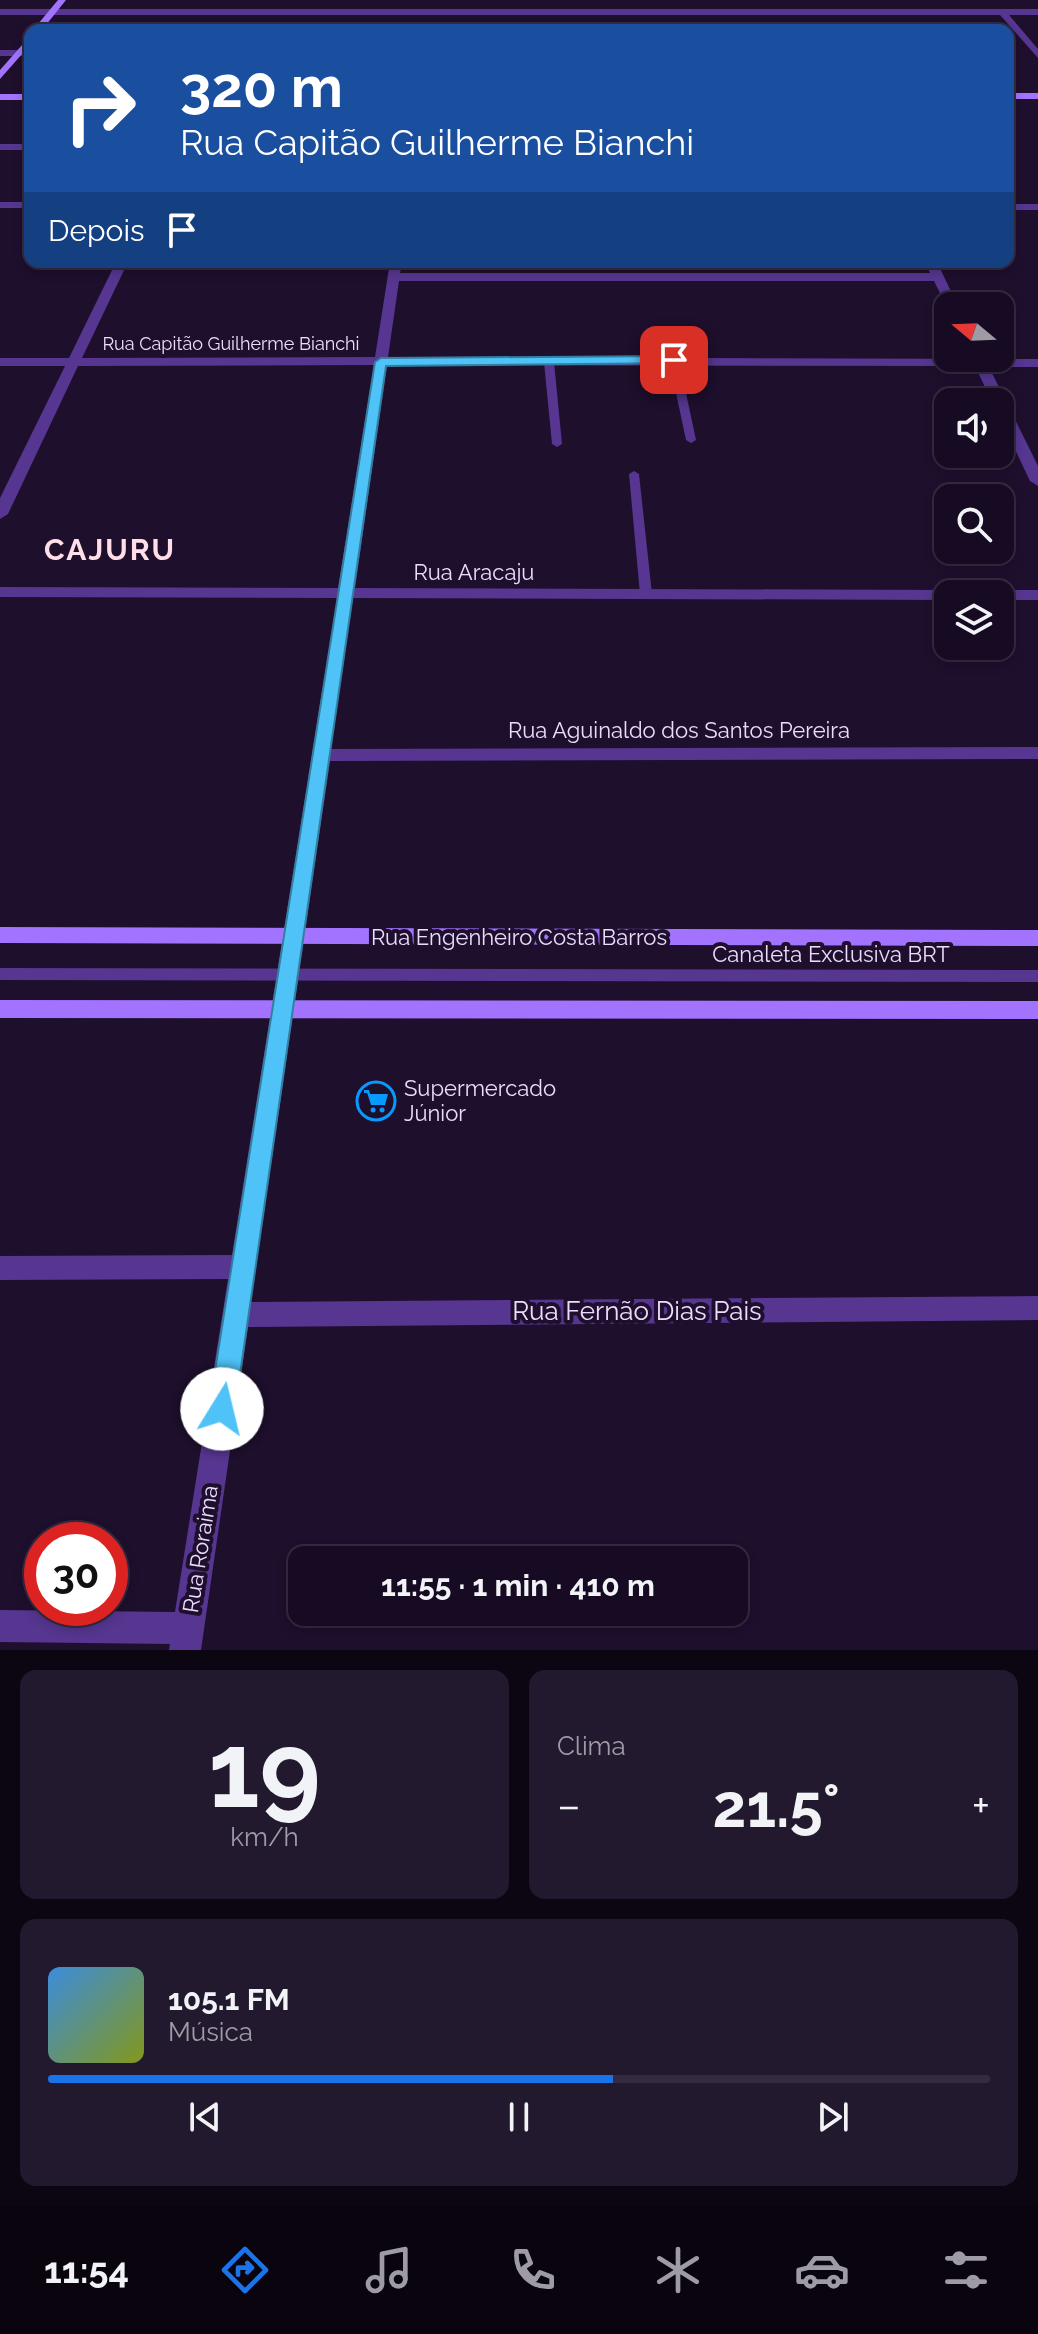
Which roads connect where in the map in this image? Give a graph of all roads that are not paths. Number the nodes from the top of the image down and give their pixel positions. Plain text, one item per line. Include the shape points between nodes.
1 (62, 0) edge
2 (248, 0) edge
3 (436, 0) edge
4 (803, 0) edge
5 (0, 12) edge
6 (52, 12) junction
7 (242, 12) junction
8 (1002, 12) junction
9 (1038, 12) edge
10 (433, 17) junction
11 (811, 17) junction
12 (42, 24) edge
13 (1012, 24) edge
14 (1014, 26) edge
15 (24, 46) edge
16 (0, 53) edge
17 (18, 53) junction
18 (24, 53) edge
19 (1038, 55) edge
20 (0, 76) edge
21 (1014, 96) edge
22 (1038, 96) edge
23 (0, 97) edge
24 (24, 97) edge
25 (0, 147) edge
26 (24, 147) edge
27 (0, 205) edge
28 (24, 205) edge
29 (1014, 207) edge
30 (1038, 207) edge
31 (119, 268) edge
32 (934, 268) edge
33 (395, 270) edge
34 (938, 277) junction
35 (945, 292) edge
36 (674, 360) junction
37 (934, 360) edge
38 (0, 362) edge
39 (381, 362) junction
40 (549, 362) junction
41 (1014, 362) edge
42 (73, 363) junction
43 (1038, 363) edge
44 (1014, 432) edge
45 (691, 440) dead end
46 (557, 444) dead end
47 (634, 474) dead end
48 (1038, 481) edge
49 (0, 514) edge
50 (0, 592) edge
51 (346, 594) junction
52 (646, 594) junction
53 (934, 595) edge
54 (1014, 595) edge
55 (1038, 595) edge
56 (1038, 753) edge
57 (321, 755) junction
58 (0, 935) edge
59 (293, 936) junction
60 (1038, 938) edge
61 (0, 974) edge
62 (288, 975) junction
63 (1038, 976) edge
64 (0, 1009) edge
65 (282, 1009) junction
66 (1038, 1010) edge
67 (243, 1267) junction
68 (0, 1268) edge
69 (1038, 1308) edge
70 (236, 1315) junction
71 (0, 1626) edge
72 (186, 1639) edge

1 - 6 street
2 - 7 street
3 - 10 street
4 - 11 street
5 - 6 street
6 - 7 street
6 - 12 street
7 - 10 street
8 - 9 street
8 - 11 street
8 - 13 street
10 - 11 street
14 - 19 street
15 - 17 street
16 - 17 street
17 - 18 street
17 - 20 street
21 - 22 street
23 - 24 street
25 - 26 street
27 - 28 street
29 - 30 street
31 - 42 street
32 - 34 street
33 - 34 street
33 - 39 street, Rua Roraima
34 - 35 street
36 - 37 street, Rua Capitão Guilherme Bianchi
36 - 40 street, Rua Capitão Guilherme Bianchi
36 - 45 lane
38 - 42 street, Rua Capitão Guilherme Bianchi
39 - 40 street, Rua Capitão Guilherme Bianchi
39 - 42 street, Rua Capitão Guilherme Bianchi
39 - 51 street, Rua Roraima
40 - 46 lane
41 - 43 street, Rua Capitão Guilherme Bianchi
42 - 49 street
44 - 48 street
47 - 52 lane
50 - 51 street, Rua Aracaju
51 - 52 street, Rua Aracaju
51 - 57 street, Rua Roraima
52 - 53 street, Rua Aracaju
54 - 55 street
56 - 57 street, Rua Aguinaldo dos Santos Pereira
57 - 59 street, Rua Roraima
58 - 59 street, Rua Engenheiro Costa Barros
59 - 60 street, Rua Engenheiro Costa Barros
59 - 62 street, Rua Roraima
61 - 62 lane, Canaleta Exclusiva BRT
62 - 63 lane, Canaleta Exclusiva BRT
62 - 65 street, Rua Roraima
64 - 65 street
65 - 66 street
65 - 67 street, Rua Roraima
67 - 68 street
67 - 70 street, Rua Roraima
69 - 70 street, Rua Fernão Dias Pais
70 - 72 street, Rua Roraima
71 - 72 street

